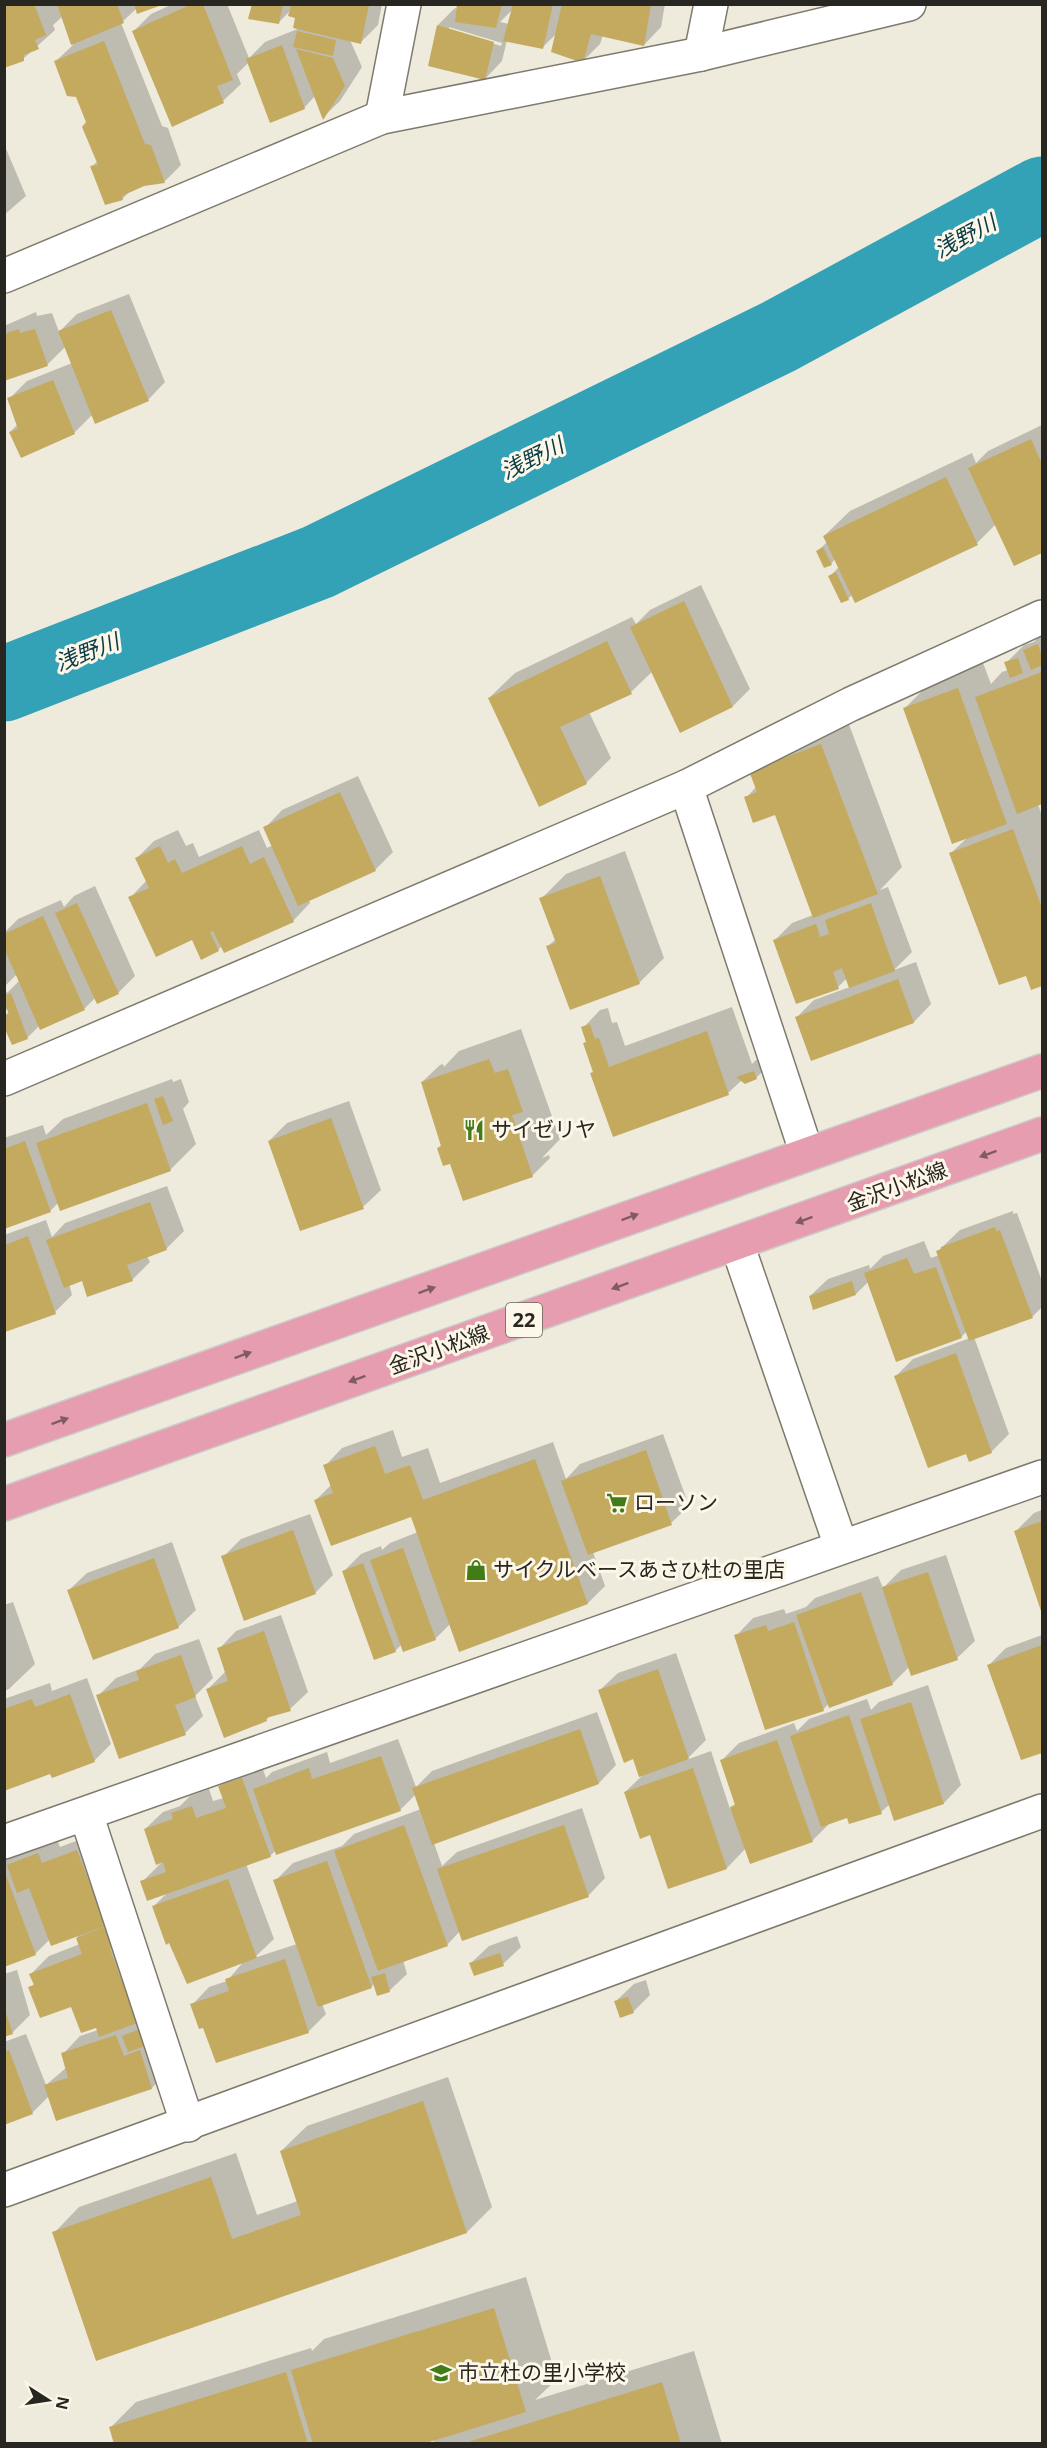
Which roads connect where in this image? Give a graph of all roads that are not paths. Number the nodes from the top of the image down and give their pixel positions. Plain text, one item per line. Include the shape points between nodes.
1 (404, 4) edge
2 (711, 4) edge
3 (909, 4) edge
4 (701, 54) junction
5 (382, 117) junction
6 (4, 276) edge
7 (1042, 617) edge
8 (686, 787) junction
9 (1042, 1071) edge
10 (4, 1079) edge
11 (1042, 1134) edge
12 (807, 1154) junction
13 (737, 1244) junction
14 (4, 1440) edge
15 (1042, 1477) edge
16 (4, 1504) edge
17 (841, 1546) junction
18 (1042, 1811) edge
19 (86, 1814) junction
20 (4, 1842) edge
21 (188, 2125) junction
22 (4, 2190) edge

1 - 5 street
2 - 4 street
3 - 4 street
4 - 5 street
5 - 6 street
7 - 8 street via 851,704
8 - 10 street
8 - 12 street
9 - 12 main road
11 -> 13 main road, 金沢小松線 / 22
14 -> 12 main road
13 -> 16 main road, 金沢小松線 / 22
13 - 17 street
15 - 17 street
17 - 19 street
18 - 21 street
19 - 20 street
19 - 21 street
21 - 22 street

